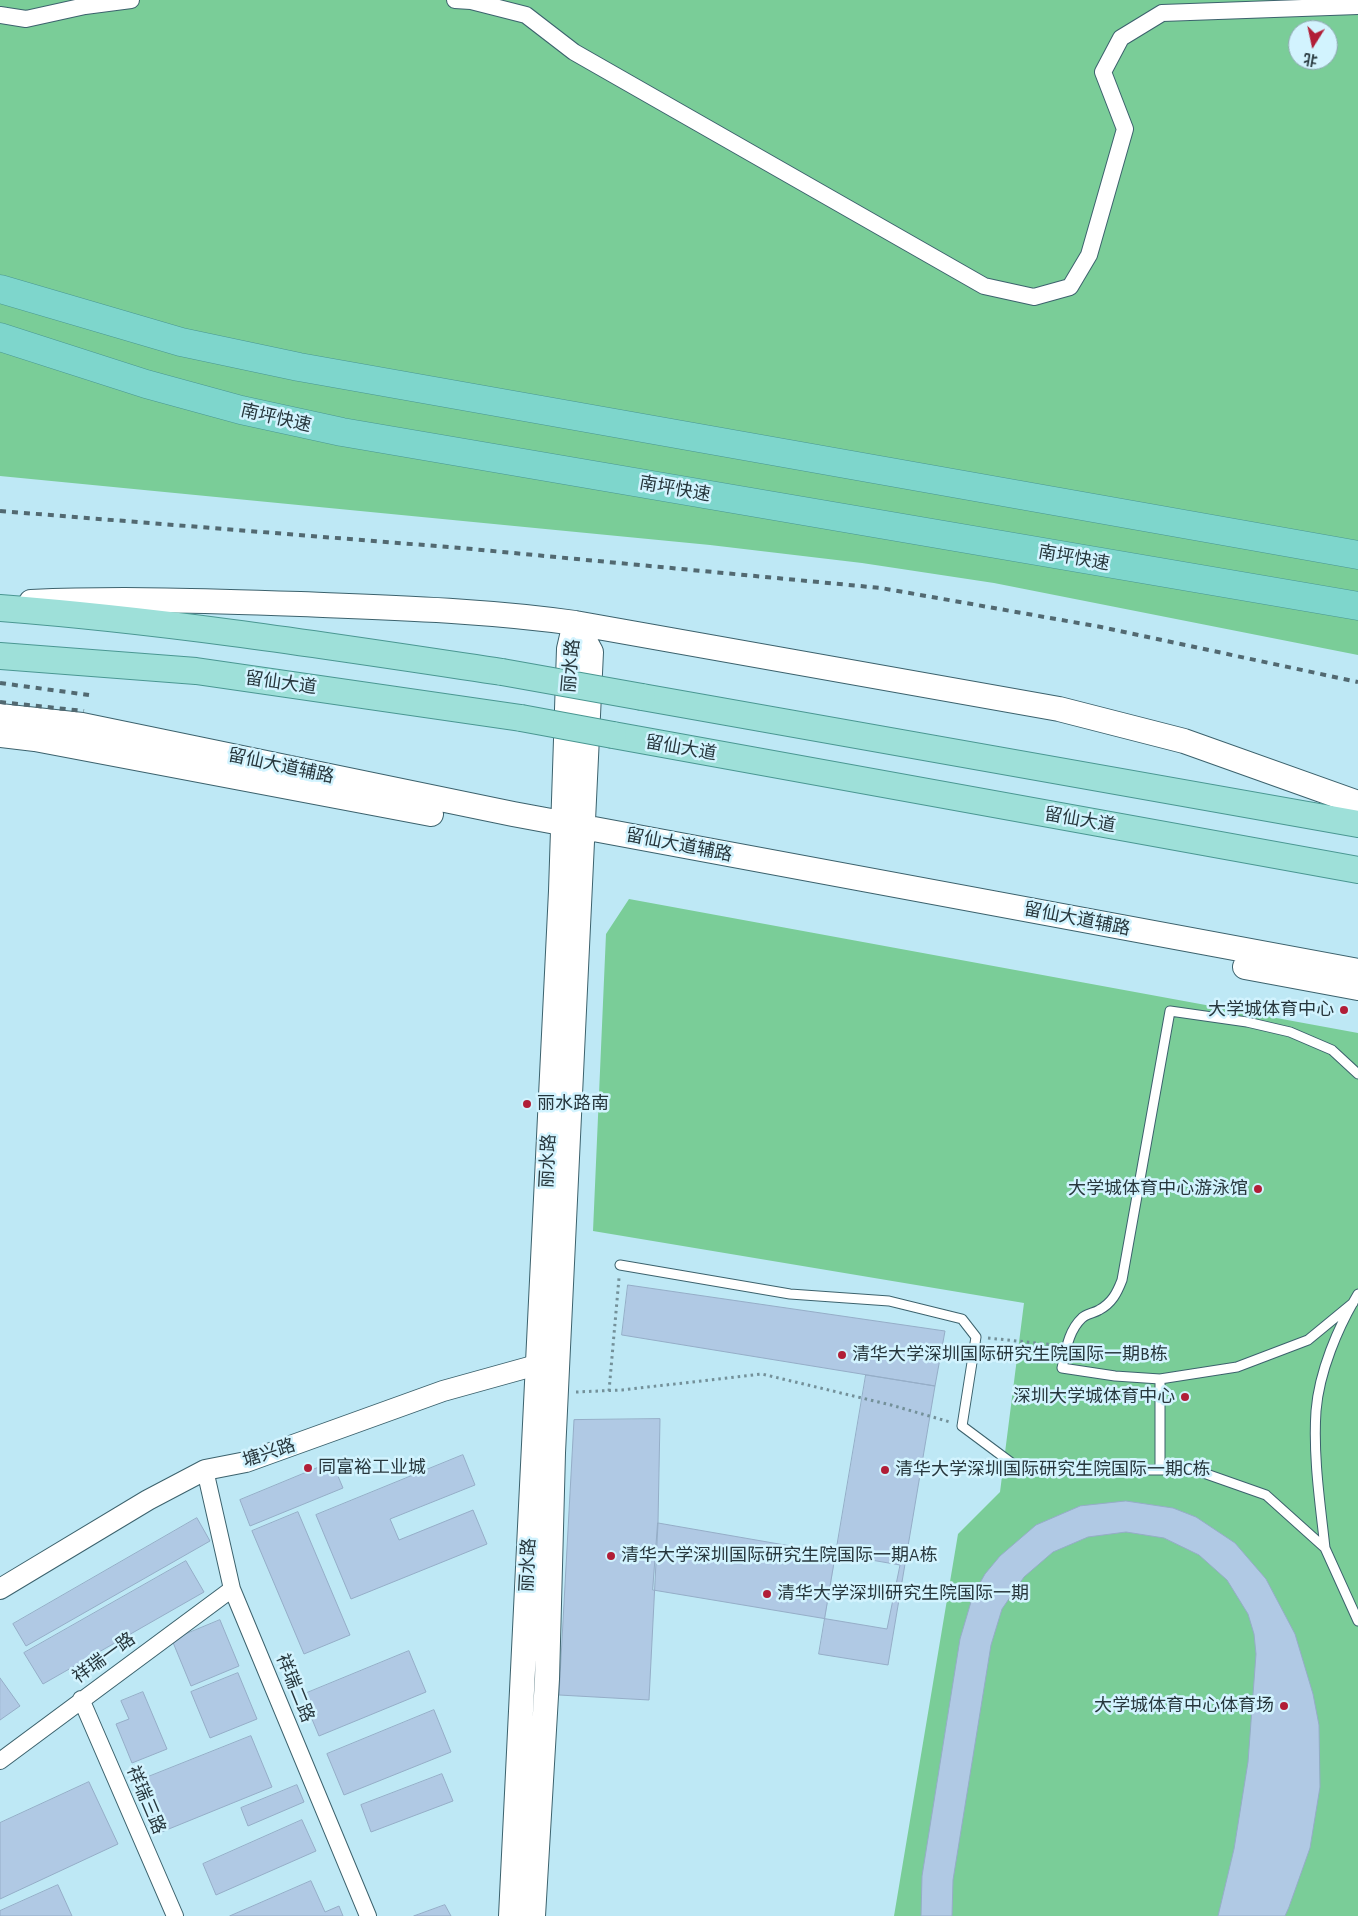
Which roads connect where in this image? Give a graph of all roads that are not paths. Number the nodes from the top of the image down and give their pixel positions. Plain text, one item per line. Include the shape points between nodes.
1 (131, 0) edge
2 (455, 0) edge
3 (1358, 6) edge
4 (0, 15) edge
5 (0, 289) edge
6 (0, 338) edge
7 (1358, 555) edge
8 (0, 603) edge
9 (1358, 606) edge
10 (0, 608) edge
11 (575, 623) junction
12 (0, 656) edge
13 (0, 716) edge
14 (0, 735) edge
15 (1358, 803) edge
16 (1358, 824) edge
17 (573, 833) junction
18 (1358, 870) edge
19 (1358, 971) edge
20 (1358, 988) edge
21 (1358, 1074) edge
22 (620, 1264) road end
23 (1358, 1294) edge
24 (1353, 1303) junction
25 (548, 1362) junction
26 (1160, 1379) junction
27 (205, 1470) junction
28 (1160, 1470) junction
29 (1325, 1548) junction
30 (0, 1588) edge
31 (232, 1589) junction
32 (1358, 1621) edge
33 (81, 1699) junction
34 (0, 1761) edge
35 (175, 1916) edge
36 (368, 1916) edge
37 (511, 1916) edge
38 (534, 1916) edge

1 - 4 street via 26,19
2 - 3 street via 526,15 574,52 984,286 1034,297 1070,287 1090,255 1125,129 1103,72 1121,38 1162,13
5 - 7 highway via 182,342 299,367
6 - 9 highway, 南坪快速 via 155,387 342,432
8 - 11 main road via 130,599 426,609
10 - 16 main road, bridge via 196,627 502,672
11 - 15 main road via 1059,709 1184,742
11 - 17 main road, 丽水路 via 591,652
12 - 18 main road, 留仙大道, bridge via 196,671 521,718
13 - 17 main road, 留仙大道辅路 via 82,725
14 - 17 main road, 留仙大道辅路 via 511,829
17 - 19 main road, 留仙大道辅路
17 - 20 main road, 留仙大道辅路
17 - 25 main road, 丽水路
21 - 26 lane via 1332,1050 1290,1032 1170,1011 1122,1280 1114,1298 1101,1309 1082,1317 1067,1346 1062,1368
22 - 28 lane via 790,1294 889,1301 962,1319 976,1337 962,1426 1021,1470
23 - 24 lane
24 - 26 lane via 1308,1340 1237,1367
24 - 29 lane via 1331,1347 1316,1410 1316,1468
25 - 27 street, 塘兴路 via 443,1391 246,1462
25 - 37 main road, 丽水路
25 - 38 main road, 丽水路 via 556,1392 547,1679
26 - 28 lane
27 - 30 street, 塘兴路
27 - 31 street, 祥瑞二路
28 - 29 lane via 1195,1470 1266,1494
29 - 32 lane
31 - 33 street, 祥瑞一路
31 - 36 street, 祥瑞二路
33 - 34 street, 祥瑞一路
33 - 35 street, 祥瑞三路

